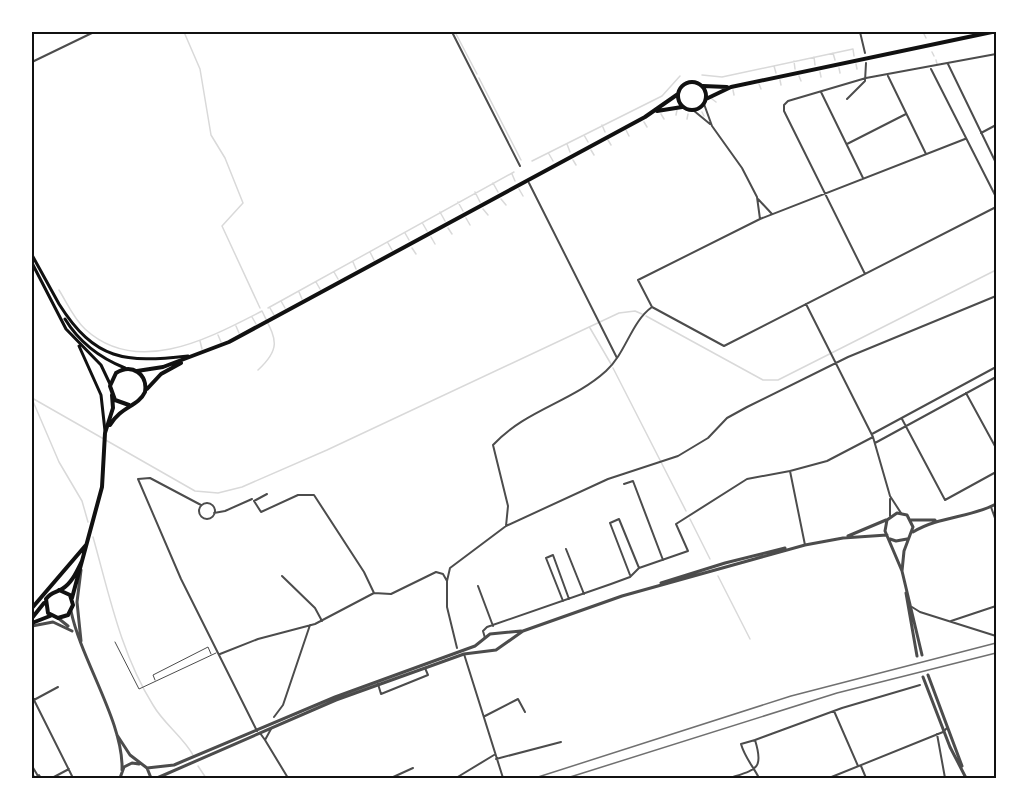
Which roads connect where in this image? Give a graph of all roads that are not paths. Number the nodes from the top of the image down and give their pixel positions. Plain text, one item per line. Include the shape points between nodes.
1 (94, 32) edge
2 (452, 32) edge
3 (860, 32) edge
4 (992, 32) edge
5 (865, 53) dead end
6 (996, 54) edge
7 (32, 62) edge
8 (866, 63) dead end
9 (948, 64) junction
10 (930, 68) junction
11 (888, 76) junction
12 (866, 78) junction
13 (702, 86) junction
14 (731, 87) junction
15 (820, 91) junction
16 (678, 94) junction
17 (847, 99) dead end
18 (705, 102) junction
19 (684, 108) junction
20 (693, 110) junction
21 (653, 112) junction
22 (906, 113) junction
23 (996, 125) edge
24 (712, 126) junction
25 (981, 133) junction
26 (965, 139) junction
27 (847, 144) junction
28 (926, 154) junction
29 (996, 163) edge
30 (520, 166) dead end
31 (863, 178) junction
32 (529, 183) dead end
33 (825, 193) junction
34 (757, 197) junction
35 (996, 197) edge
36 (996, 207) edge
37 (772, 214) junction
38 (760, 219) junction
39 (32, 255) edge
40 (32, 263) edge
41 (866, 273) junction
42 (996, 296) edge
43 (59, 304) junction
44 (806, 304) junction
45 (652, 306) junction
46 (77, 342) junction
47 (198, 355) junction
48 (191, 358) junction
49 (617, 358) junction
50 (836, 364) junction
51 (996, 367) edge
52 (125, 368) junction
53 (137, 370) junction
54 (996, 377) edge
55 (110, 384) junction
56 (146, 389) junction
57 (966, 393) junction
58 (112, 395) junction
59 (129, 405) junction
60 (902, 419) junction
61 (906, 426) junction
62 (105, 434) junction
63 (872, 436) junction
64 (875, 443) junction
65 (996, 448) edge
66 (790, 471) junction
67 (996, 472) edge
68 (624, 484) dead end
69 (267, 494) dead end
70 (890, 496) junction
71 (252, 499) dead end
72 (996, 504) edge
73 (201, 505) junction
74 (991, 507) junction
75 (214, 513) junction
76 (901, 513) junction
77 (888, 518) junction
78 (911, 520) junction
79 (940, 520) junction
80 (996, 521) edge
81 (506, 526) junction
82 (912, 533) junction
83 (888, 536) junction
84 (843, 538) junction
85 (908, 538) junction
86 (88, 542) junction
87 (805, 545) junction
88 (566, 549) dead end
89 (85, 552) junction
90 (663, 560) junction
91 (639, 568) junction
92 (81, 570) junction
93 (902, 572) junction
94 (282, 576) dead end
95 (630, 577) junction
96 (447, 581) junction
97 (906, 585) junction
98 (478, 586) dead end
99 (59, 590) junction
100 (374, 593) junction
101 (584, 594) junction
102 (72, 598) junction
103 (46, 599) junction
104 (569, 599) junction
105 (563, 601) junction
106 (996, 606) edge
107 (912, 607) junction
108 (32, 608) edge
109 (71, 611) junction
110 (909, 613) junction
111 (927, 614) junction
112 (914, 615) junction
113 (51, 616) junction
114 (32, 618) edge
115 (58, 618) junction
116 (322, 621) junction
117 (951, 622) junction
118 (32, 625) edge
119 (310, 625) junction
120 (493, 626) junction
121 (72, 631) junction
122 (522, 631) junction
123 (497, 634) junction
124 (996, 636) edge
125 (78, 638) junction
126 (485, 638) junction
127 (115, 642) dead end
128 (501, 645) junction
129 (81, 646) junction
130 (458, 650) junction
131 (490, 650) junction
132 (218, 653) junction
133 (464, 654) junction
134 (212, 655) junction
135 (922, 655) dead end
136 (917, 656) dead end
137 (425, 667) junction
138 (928, 675) dead end
139 (923, 677) dead end
140 (384, 679) junction
141 (156, 682) junction
142 (378, 685) junction
143 (920, 685) dead end
144 (58, 687) dead end
145 (32, 696) edge
146 (33, 701) edge
147 (834, 711) junction
148 (525, 712) dead end
149 (485, 716) junction
150 (274, 717) dead end
151 (276, 725) junction
152 (947, 725) junction
153 (944, 731) junction
154 (258, 732) junction
155 (938, 734) junction
156 (117, 735) junction
157 (266, 740) junction
158 (755, 740) junction
159 (561, 742) dead end
160 (494, 755) junction
161 (496, 759) junction
162 (141, 764) junction
163 (187, 764) junction
164 (32, 766) edge
165 (860, 766) junction
166 (147, 768) junction
167 (413, 768) dead end
168 (754, 768) junction
169 (69, 769) junction
170 (123, 770) junction
171 (962, 770) junction
172 (32, 774) edge
173 (36, 777) edge
174 (41, 778) edge
175 (52, 778) edge
176 (73, 778) edge
177 (120, 778) edge
178 (150, 778) edge
179 (157, 778) edge
180 (288, 778) edge
181 (391, 778) edge
182 (456, 778) edge
183 (503, 778) edge
184 (730, 778) edge
185 (759, 778) edge
186 (829, 778) edge
187 (866, 778) edge
188 (945, 778) edge
189 (966, 778) edge

1 - 7 street
2 - 30 street
3 - 5 street
4 - 14 main road
6 - 9 street
8 - 12 street
9 - 10 street
9 - 25 street
10 - 11 street
10 - 26 street
11 - 12 street
11 - 22 street
12 - 15 street
12 - 17 street
13 - 14 main road
13 - 16 main road via 689,82
13 - 18 main road
14 - 18 main road
15 - 27 street
15 - 33 street via 788,102 784,111
16 - 19 main road
16 - 21 main road
18 - 20 main road
18 - 24 street
19 - 20 main road
19 - 21 main road
20 - 24 street
21 - 47 main road via 261,326
22 - 27 street
22 - 28 street
23 - 25 street
24 - 34 street
25 - 29 street
26 - 28 street
26 - 35 street
27 - 31 street
28 - 31 street
31 - 33 street
32 - 49 street
33 - 37 street
33 - 41 street
34 - 37 street
34 - 38 street
36 - 41 street
37 - 38 street
38 - 45 street via 638,280
39 - 43 main road
40 - 46 main road
41 - 44 street
42 - 50 street
43 - 47 main road via 83,337 106,351 151,361
43 - 52 main road via 80,339 105,360
44 - 45 street via 724,346
44 - 50 street
45 - 49 street
46 - 55 main road via 101,366
46 - 62 main road via 101,395
47 - 48 main road
48 - 53 main road
48 - 56 main road via 161,374
49 - 81 street via 592,382 527,417 494,445 508,506
50 - 63 street
50 - 81 street via 747,406 727,418 708,438 678,456 608,479
51 - 60 street
52 - 53 main road
52 - 55 main road via 114,375
53 - 56 main road via 144,377
54 - 57 street
55 - 58 main road
56 - 59 main road via 140,400
57 - 61 street
57 - 65 street
58 - 59 main road
58 - 62 main road via 113,408
59 - 62 main road via 114,417
60 - 61 street
60 - 63 street
61 - 64 street
61 - 67 street via 945,500
62 - 86 main road via 102,487
63 - 64 street
63 - 66 street via 827,461
64 - 70 street
66 - 87 street
66 - 90 street via 747,479 684,519 676,525 688,551
68 - 90 street via 633,481
69 - 100 street via 254,501 261,512 298,495 314,495
70 - 76 street
70 - 77 street
71 - 75 street
72 - 74 street
73 - 75 street via 211,504
73 - 75 street via 202,517 209,518
73 - 132 street via 150,478 138,480
74 - 79 street
74 - 80 street
76 - 77 street
76 - 78 street
77 - 83 street
77 - 84 street
78 - 79 street
78 - 82 street
79 - 82 street
81 - 96 street via 453,563
82 - 85 street
83 - 84 street
83 - 85 street via 896,541
83 - 93 street
84 - 87 street
85 - 93 street
86 - 89 main road
86 - 108 main road
87 - 122 street via 725,563
88 - 101 street
89 - 92 main road
89 - 99 main road via 72,579
90 - 91 street
91 - 95 street
91 - 95 street via 620,519 610,523
92 - 102 main road
92 - 129 street via 77,602
93 - 97 street
94 - 116 street via 315,608
95 - 101 street
96 - 100 street via 436,572 391,594
96 - 130 street via 447,608
97 - 107 street
97 - 110 street
98 - 120 street
99 - 102 main road
99 - 103 main road
100 - 116 street
101 - 104 street
102 - 109 main road
103 - 113 main road
103 - 114 main road
104 - 105 street
104 - 105 street via 553,555 546,558
105 - 120 street
106 - 117 street
107 - 111 street
107 - 112 street
109 - 115 main road
109 - 125 street
110 - 112 street
110 - 136 street
111 - 112 street
111 - 117 street
112 - 135 street
113 - 115 main road
113 - 118 main road
115 - 121 street
116 - 119 street
117 - 124 street
118 - 121 street via 53,622
119 - 132 street
119 - 150 street via 283,705
120 - 126 street via 483,629
121 - 125 street
122 - 123 street
122 - 128 street
123 - 126 street
123 - 128 street
125 - 129 street
126 - 130 street via 475,646
126 - 131 street via 484,644
127 - 141 lane via 136,687
128 - 131 street
129 - 156 street
130 - 140 street
131 - 133 street
132 - 134 lane
132 - 154 street
133 - 137 street
133 - 149 street
134 - 141 lane
134 - 141 lane via 208,647 153,675
137 - 142 street
137 - 142 street via 428,675 381,694
138 - 152 street
139 - 153 street
140 - 142 street
140 - 154 street via 306,708
142 - 151 street
143 - 147 street
144 - 146 street
145 - 146 street
146 - 169 street
147 - 158 street
147 - 165 street
148 - 149 street via 516,699
149 - 160 street
151 - 154 street
151 - 157 street
152 - 153 street
152 - 171 street
153 - 155 street
153 - 171 street
154 - 157 street
154 - 163 street
155 - 165 street
155 - 188 street
156 - 162 street
156 - 170 street
157 - 180 street
158 - 168 street via 761,759
158 - 168 street via 741,744
159 - 161 street
160 - 161 street
160 - 182 street
161 - 183 street
162 - 166 street
162 - 170 street via 132,763
163 - 166 street
163 - 179 street
164 - 173 street
165 - 186 street
165 - 187 street
166 - 178 street
167 - 181 street
168 - 184 street
168 - 185 street
169 - 175 street
169 - 176 street
170 - 177 street
171 - 189 street
172 - 173 street
173 - 174 street

